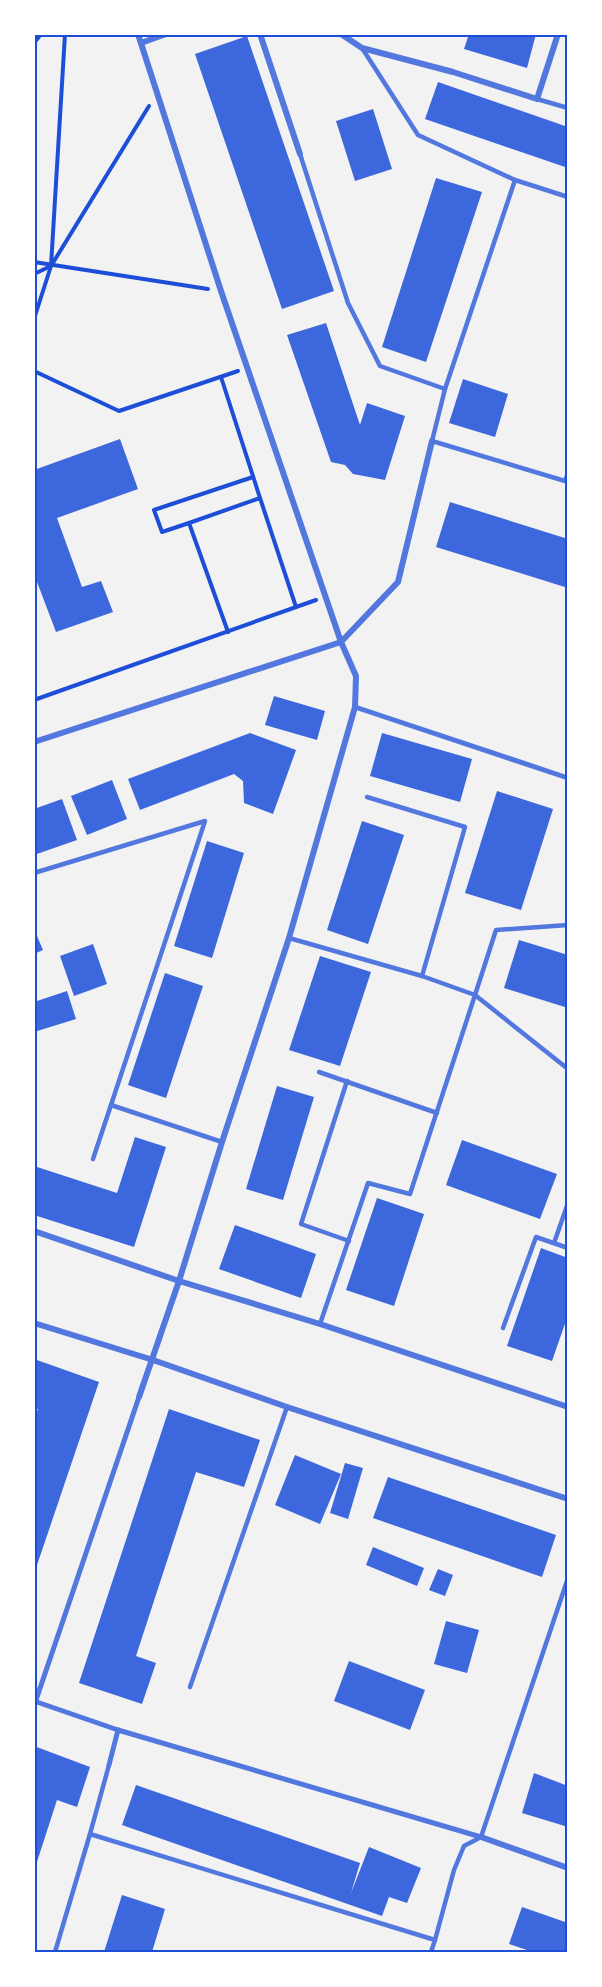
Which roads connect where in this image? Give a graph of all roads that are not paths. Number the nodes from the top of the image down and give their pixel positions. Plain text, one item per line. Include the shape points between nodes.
1 (138, 34) edge
2 (166, 34) edge
3 (260, 34) edge
4 (341, 34) edge
5 (558, 34) edge
6 (141, 43) junction
7 (362, 48) junction
8 (537, 99) junction
9 (567, 108) edge
10 (300, 154) joint
11 (515, 180) junction
12 (567, 197) edge
13 (445, 389) junction
14 (432, 441) junction
15 (567, 473) edge
16 (341, 642) junction
17 (355, 708) junction
18 (34, 742) edge
19 (567, 778) edge
20 (367, 797) dead end
21 (34, 873) edge
22 (567, 925) edge
23 (289, 938) junction
24 (422, 976) junction
25 (475, 995) junction
26 (567, 1069) edge
27 (319, 1071) dead end
28 (347, 1081) junction
29 (111, 1105) junction
30 (437, 1113) junction
31 (222, 1142) junction
32 (93, 1159) dead end
33 (567, 1203) edge
34 (34, 1231) edge
35 (349, 1241) junction
36 (554, 1243) junction
37 (567, 1248) edge
38 (179, 1281) junction
39 (34, 1323) edge
40 (320, 1324) junction
41 (503, 1328) dead end
42 (153, 1360) junction
43 (139, 1397) joint
44 (287, 1407) junction
45 (567, 1407) edge
46 (567, 1499) edge
47 (567, 1578) edge
48 (190, 1687) dead end
49 (35, 1703) edge
50 (118, 1730) junction
51 (109, 1765) joint
52 (90, 1834) junction
53 (481, 1837) junction
54 (567, 1868) edge
55 (435, 1940) junction
56 (55, 1953) edge
57 (431, 1953) edge

1 - 6 street
2 - 6 street
3 - 10 street
4 - 7 street
5 - 8 street
6 - 16 street
7 - 8 street
7 - 11 lane via 418,135
8 - 9 lane
10 - 13 lane via 348,303 380,366
11 - 12 lane
11 - 13 lane
13 - 14 lane
14 - 15 lane via 565,481
14 - 16 street via 398,582
16 - 17 street via 356,676
16 - 18 street
17 - 19 street
17 - 23 street
20 - 24 lane via 465,827
21 - 29 lane via 205,821
22 - 25 lane via 496,930
23 - 24 lane
23 - 31 street
24 - 25 lane
25 - 26 lane
25 - 30 lane
27 - 28 lane
28 - 30 lane
28 - 35 lane via 301,1224
29 - 31 lane
29 - 32 lane
30 - 35 lane via 410,1194 368,1183
31 - 38 street
33 - 36 lane
34 - 38 street
35 - 40 lane
36 - 37 lane
36 - 41 lane via 536,1237
38 - 40 street
38 - 42 street
39 - 42 street
40 - 45 street
42 - 43 street
42 - 44 street
43 - 49 street
44 - 46 street
44 - 48 lane
47 - 53 lane
49 - 50 street
50 - 51 street
50 - 53 street
51 - 52 lane
52 - 55 lane
52 - 56 lane
53 - 54 street
53 - 55 lane via 464,1846
55 - 57 lane

